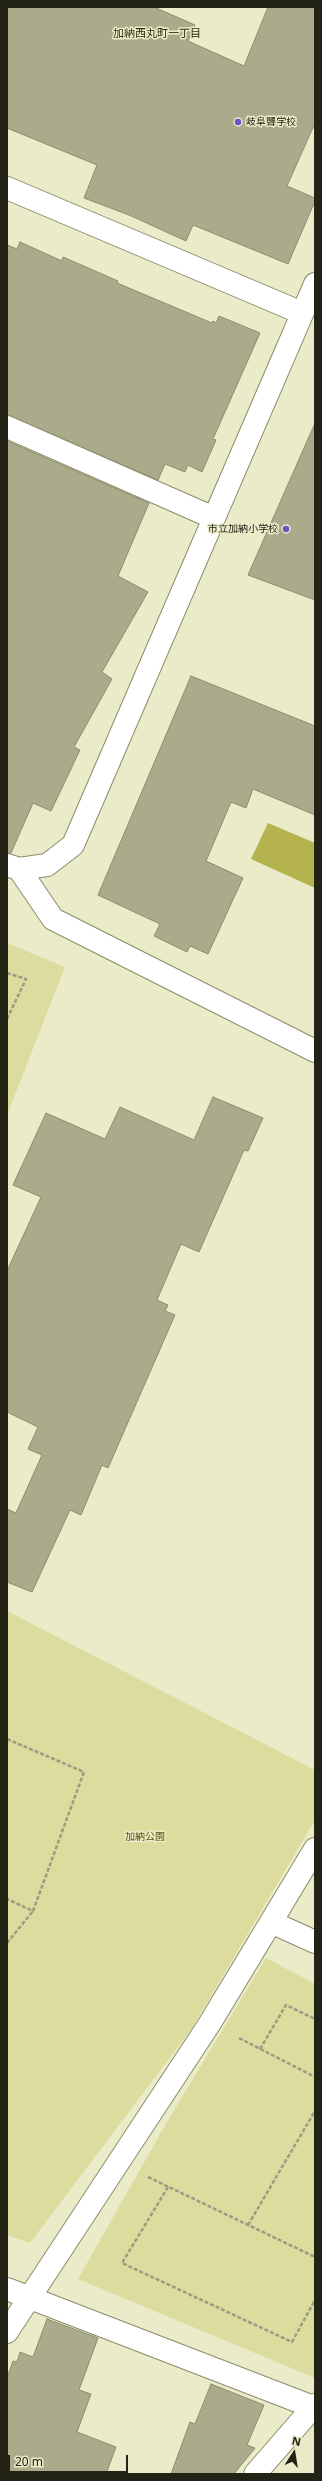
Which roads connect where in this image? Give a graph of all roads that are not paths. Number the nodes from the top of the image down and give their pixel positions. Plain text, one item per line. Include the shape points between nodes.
1 (7, 188) edge
2 (315, 284) edge
3 (302, 314) junction
4 (7, 427) edge
5 (214, 518) junction
6 (13, 867) edge
7 (315, 1051) edge
8 (315, 1850) edge
9 (271, 1922) junction
10 (315, 1942) edge
11 (7, 2289) edge
12 (29, 2298) junction
13 (7, 2332) edge
14 (314, 2406) edge
15 (255, 2474) edge

1 - 3 street
2 - 3 street
3 - 5 street
4 - 5 street
5 - 6 street via 73,845 47,865
6 - 7 street via 53,920
8 - 9 street
9 - 10 street
9 - 12 street via 210,2022
11 - 12 street
12 - 13 street
12 - 14 street
14 - 15 street

